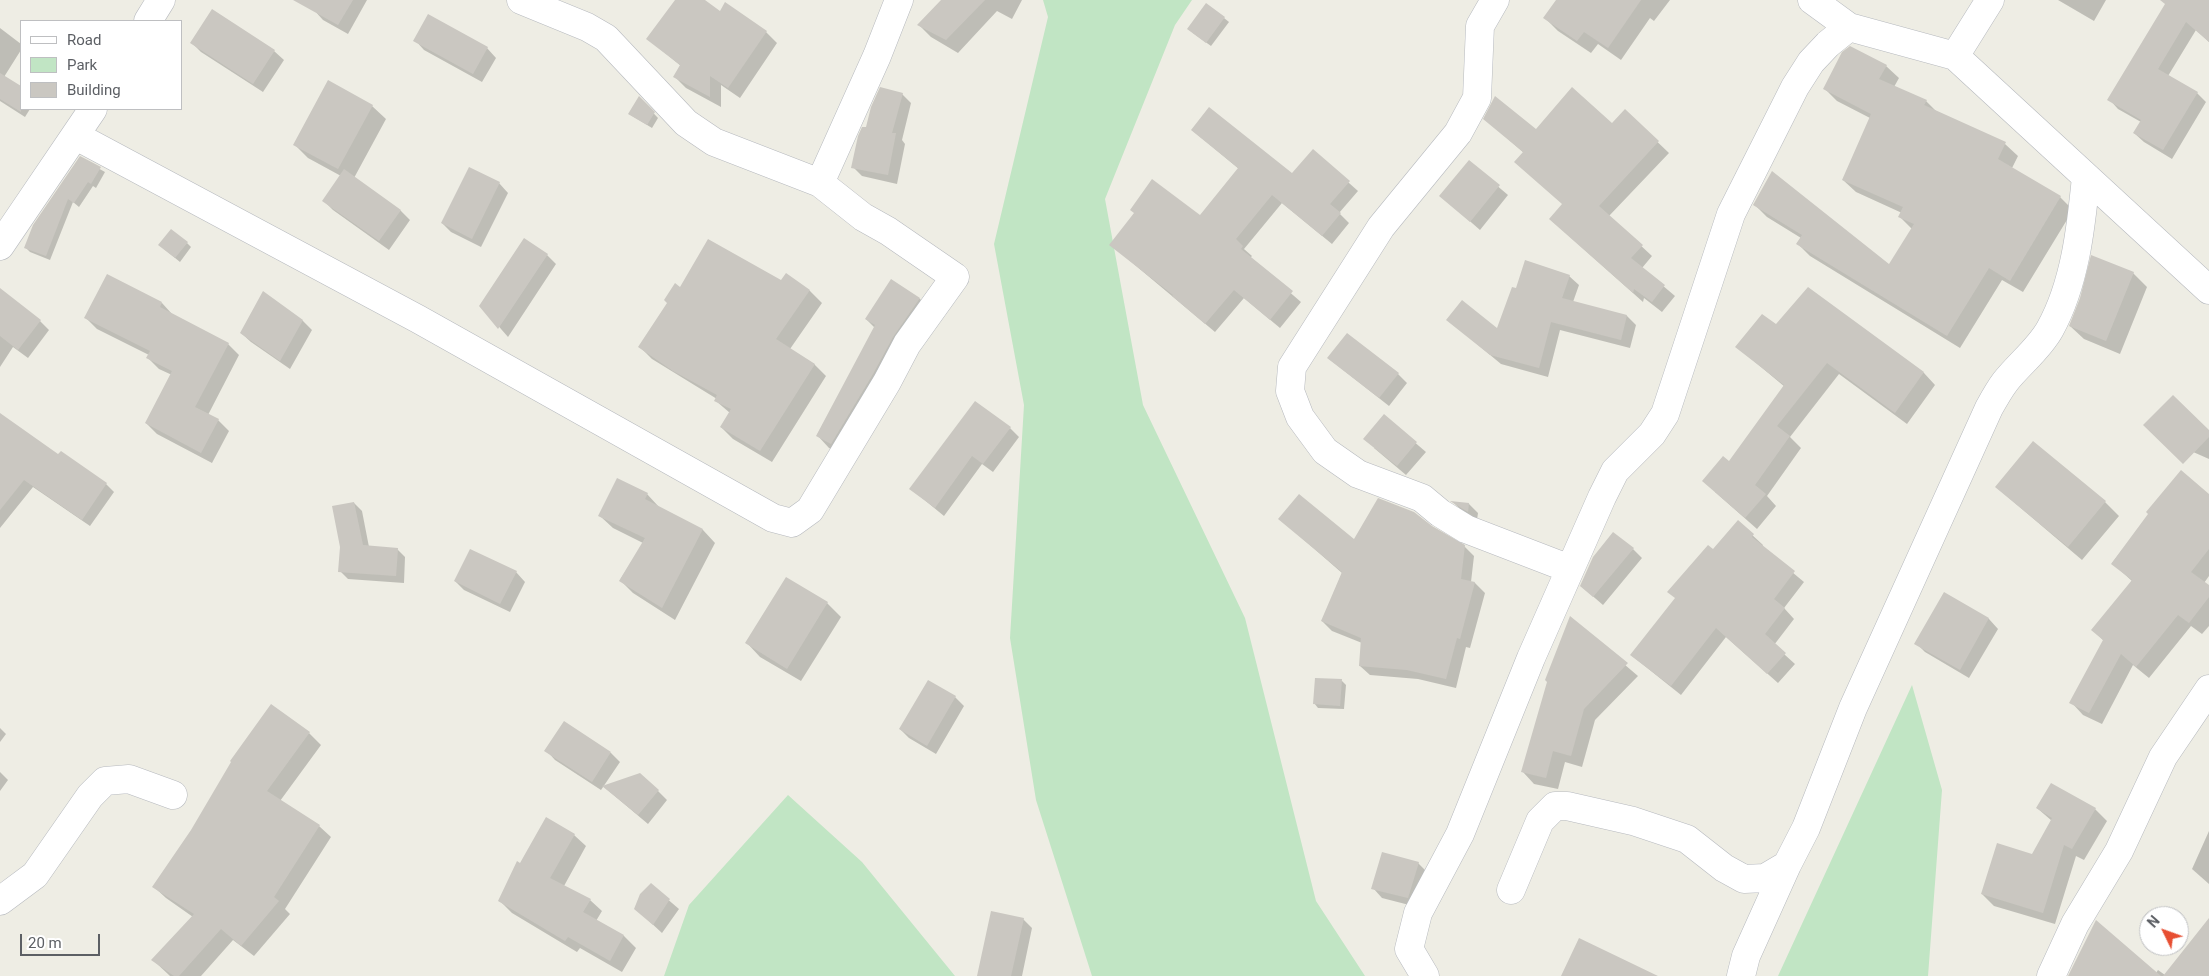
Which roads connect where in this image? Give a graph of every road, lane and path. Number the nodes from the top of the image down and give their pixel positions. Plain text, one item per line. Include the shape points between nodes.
1 (161, 0) edge
2 (570, 0) edge
3 (898, 0) edge
4 (1495, 0) edge
5 (1812, 0) edge
6 (1990, 0) edge
7 (529, 4) edge
8 (149, 20) edge
9 (1849, 28) junction
10 (1954, 56) junction
11 (92, 110) edge
12 (76, 136) junction
13 (2086, 177) junction
14 (820, 183) junction
15 (0, 246) edge
16 (2209, 290) edge
17 (1570, 569) junction
18 (2209, 689) edge
19 (173, 795) dead end
20 (1787, 866) junction
21 (1510, 890) dead end
22 (0, 901) edge
23 (1425, 976) edge
24 (1741, 976) edge
25 (2051, 976) edge

1 - 8 street
2 - 7 street via 564,4
3 - 14 street via 877,56
4 - 17 street via 1480,26 1477,98 1458,133 1381,227 1292,367 1290,391 1300,418 1325,451 1358,474 1422,498 1466,529
5 - 9 street
6 - 10 street
7 - 14 street via 606,38 686,123 714,142
9 - 10 street
9 - 17 street via 1811,62 1786,104 1731,214 1665,414 1652,434 1615,471
10 - 13 street
11 - 12 street
12 - 14 street via 418,319 773,518 792,523 810,510 887,382 906,344 955,277 863,217
12 - 15 street
13 - 16 street
13 - 20 street via 2080,234 2064,296 2050,329 1989,408 1853,708 1806,828
17 - 23 street via 1460,834 1418,913 1409,949
18 - 25 street via 2163,757 2120,851 2075,924
19 - 22 street via 129,779 105,781 90,796 35,875
20 - 21 street via 1765,878 1744,879 1687,839 1663,829 1555,806 1540,821
20 - 24 street via 1746,956

